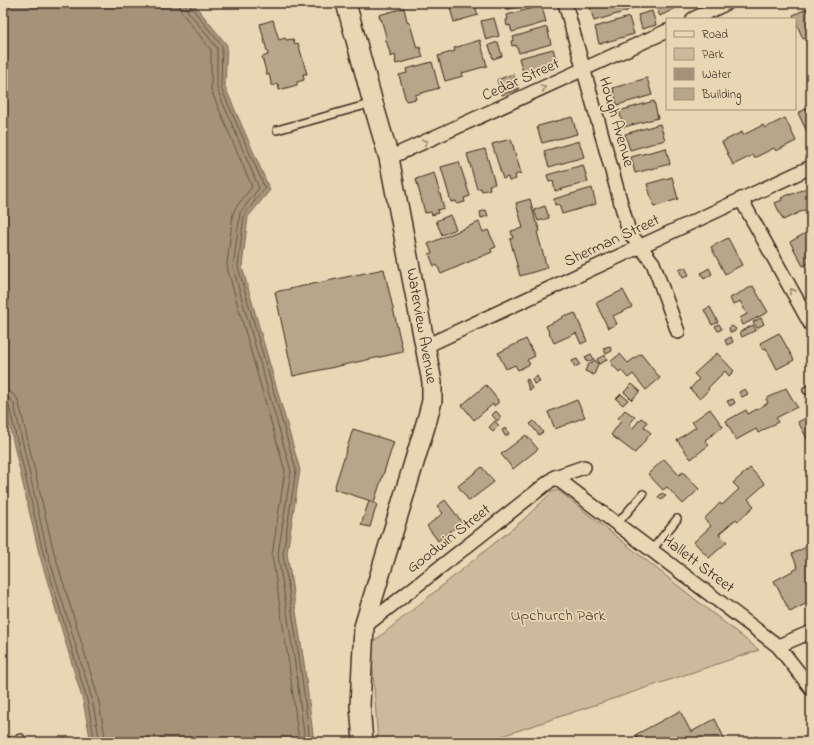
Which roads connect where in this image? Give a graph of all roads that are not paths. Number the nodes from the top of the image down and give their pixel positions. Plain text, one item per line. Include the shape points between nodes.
1 (346, 3) edge
2 (565, 3) edge
3 (727, 3) edge
4 (695, 18) edge
5 (666, 31) edge
6 (584, 70) junction
7 (373, 102) junction
8 (277, 130) dead end
9 (389, 158) junction
10 (811, 167) edge
11 (741, 200) junction
12 (641, 246) junction
13 (811, 325) edge
14 (678, 332) dead end
15 (426, 346) junction
16 (584, 467) dead end
17 (555, 477) junction
18 (643, 494) dead end
19 (677, 519) dead end
20 (617, 524) junction
21 (651, 551) junction
22 (364, 627) junction
23 (811, 632) edge
24 (778, 646) junction
25 (811, 688) edge
26 (7, 742) edge
27 (22, 742) edge
28 (363, 742) edge

1 - 7 street, Waterview Avenue
2 - 6 street, Hough Avenue
3 - 4 street
5 - 6 street, Cedar Street
9 -> 6 street, Cedar Street
6 - 12 street, Hough Avenue via 630,232
7 - 8 lane
7 - 9 street, Waterview Avenue
9 - 15 street, Waterview Avenue
10 - 11 street, Sherman Street
11 - 12 street, Sherman Street
13 -> 11 street
12 - 14 street, Hough Avenue via 653,263
12 - 15 street, Sherman Street
15 - 22 street, Waterview Avenue via 432,382 432,401
16 - 17 street, Goodwin Street
17 - 20 street, Hallett Street
17 - 22 street, Goodwin Street
18 - 20 lane
19 - 21 lane
20 - 21 street, Hallett Street
21 - 24 street, Hallett Street
22 - 28 street, Waterview Avenue via 360,705
23 - 24 street
24 - 25 street, Hallett Street
26 - 27 lane via 21,738

